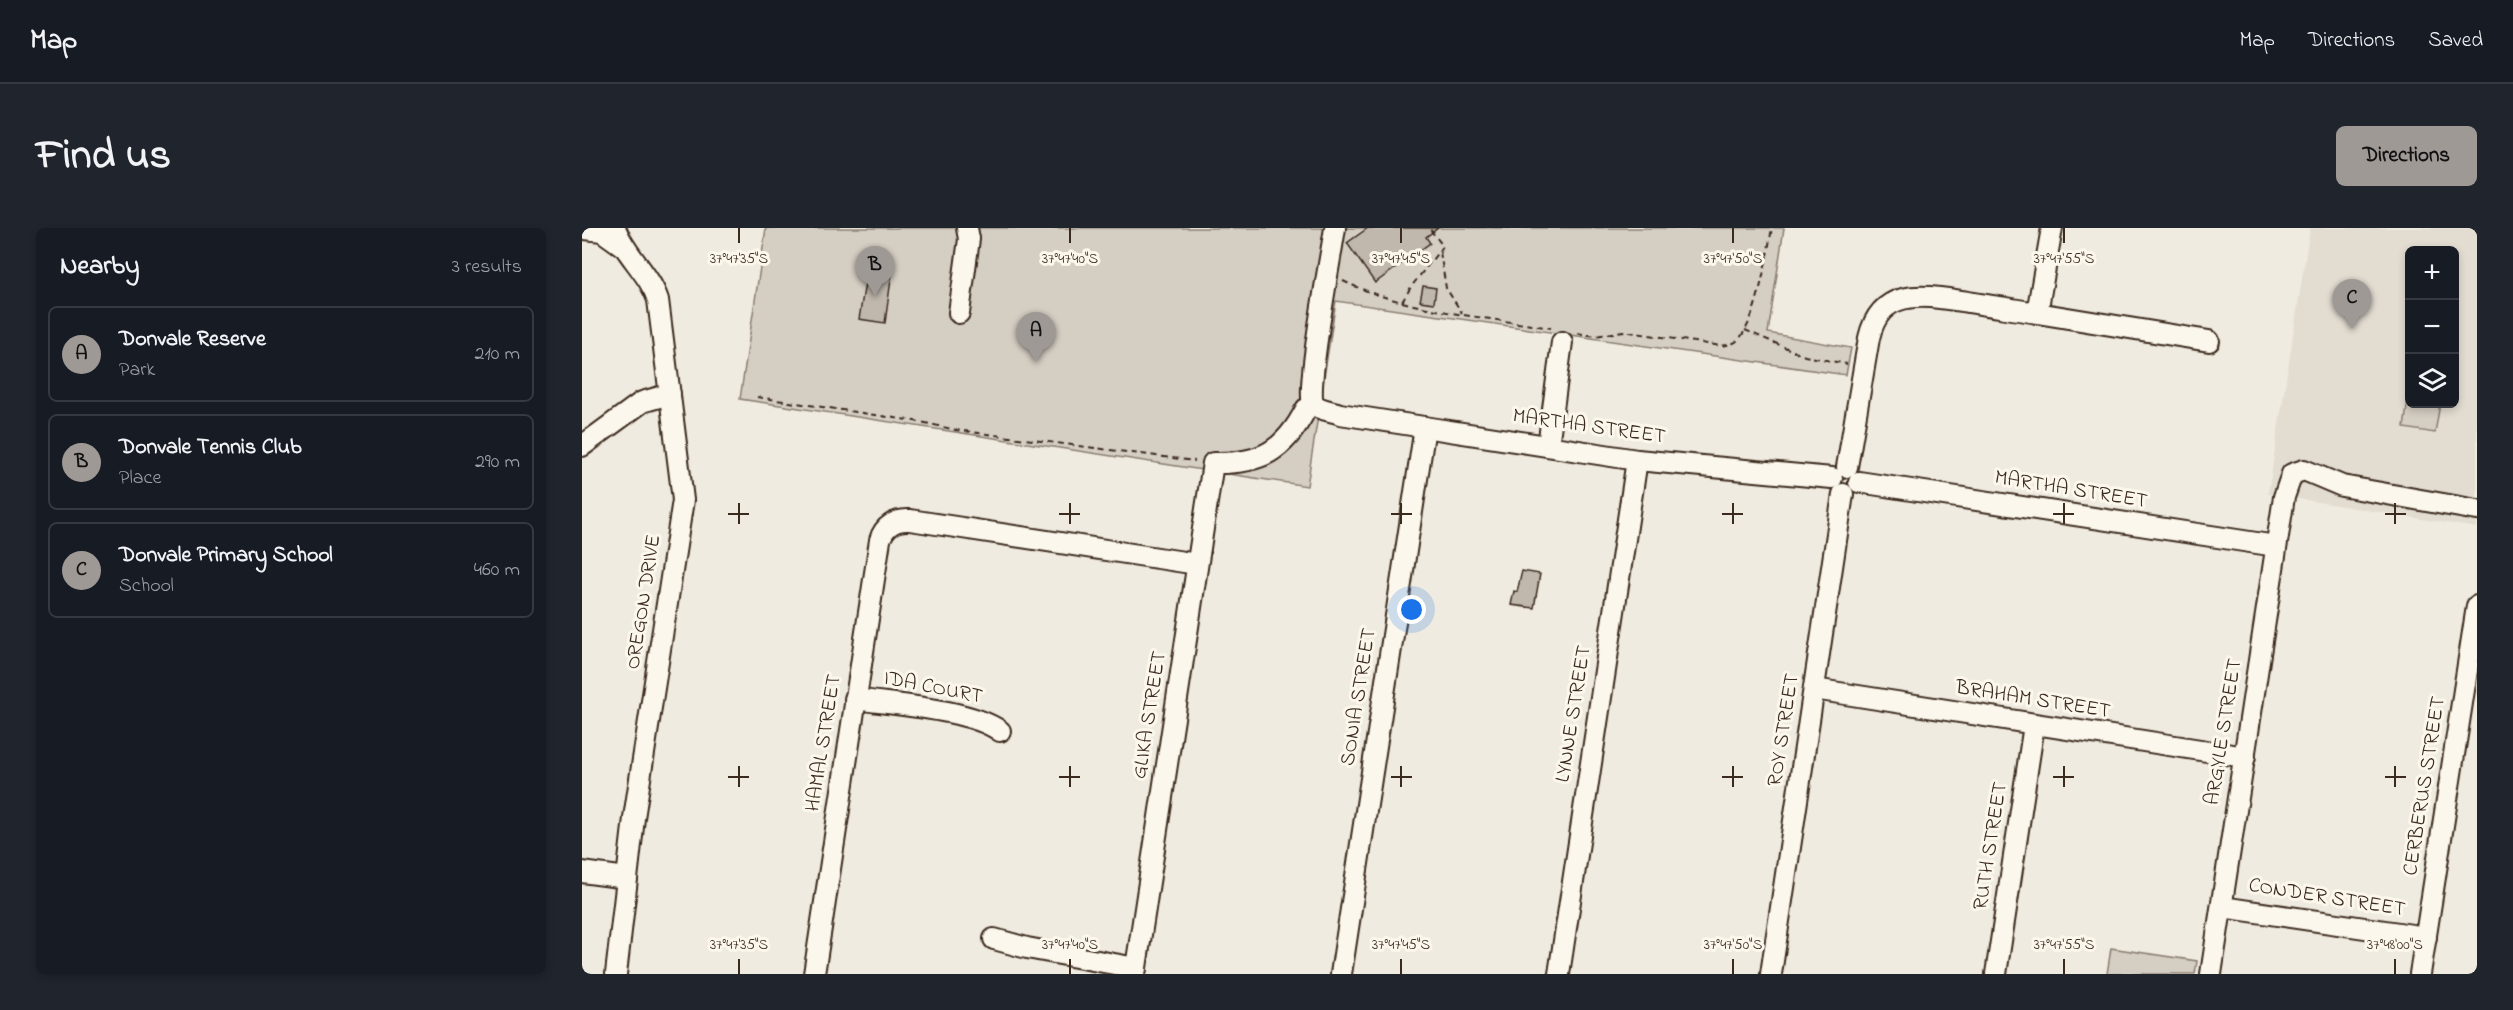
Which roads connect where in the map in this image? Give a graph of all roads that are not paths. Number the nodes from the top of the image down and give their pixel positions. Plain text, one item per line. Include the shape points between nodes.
1 (967, 228) edge
2 (1335, 228) edge
3 (2052, 228) edge
4 (585, 229) edge
5 (619, 237) edge
6 (959, 313) dead end
7 (2037, 313) junction
8 (1563, 334) road end
9 (2209, 341) dead end
10 (670, 394) junction
11 (1312, 410) junction
12 (1425, 427) junction
13 (582, 446) edge
14 (1548, 446) junction
15 (1637, 460) junction
16 (1845, 480) junction
17 (2477, 510) edge
18 (2276, 546) junction
19 (1197, 564) junction
20 (2477, 606) edge
21 (1814, 689) junction
22 (855, 699) junction
23 (2034, 725) junction
24 (1000, 731) dead end
25 (2245, 757) junction
26 (582, 872) edge
27 (627, 878) junction
28 (2222, 907) junction
29 (2426, 938) junction
30 (994, 939) dead end
31 (1136, 971) edge
32 (616, 974) edge
33 (814, 974) edge
34 (1341, 974) edge
35 (1559, 974) edge
36 (1771, 974) edge
37 (1996, 974) edge
38 (2211, 974) edge
39 (2420, 974) edge

1 - 6 street via 969,239
2 - 11 street via 1304,401
3 - 7 street
4 - 5 street, OREGON DRIVE
5 - 10 street, OREGON DRIVE via 658,300
7 - 9 street, ROY STREET
7 - 16 street, ROY STREET via 1929,297 1904,298 1881,312 1872,324
8 - 14 street
10 - 13 street via 642,402
10 - 27 street, OREGON DRIVE via 682,508
11 - 12 street, MARTHA STREET
11 - 19 street, GLIKA STREET via 1273,451 1241,463 1213,463
12 - 14 street, MARTHA STREET
12 - 34 street, SONIA STREET
14 - 15 street, MARTHA STREET
15 - 16 street, MARTHA STREET
15 - 35 street, LYNNE STREET
16 - 18 street, MARTHA STREET
16 - 21 street, ROY STREET
17 - 18 street, ARGYLE STREET via 2342,486 2304,470 2292,474
18 - 25 street, ARGYLE STREET
19 - 22 street, HAMAL STREET via 910,520 892,524 880,540
19 - 31 street, GLIKA STREET
20 - 29 street, CERBERUS STREET
21 - 23 street, BRAHAM STREET
21 - 36 street, ROY STREET
22 - 24 street, IDA COURT via 969,717
22 - 33 street, HAMAL STREET
23 - 25 street, BRAHAM STREET
23 - 37 street, RUTH STREET
25 - 28 street, ARGYLE STREET
26 - 27 street
27 - 32 street, OREGON DRIVE
28 - 29 street, CONDER STREET
28 - 38 street, ARGYLE STREET
29 - 39 street, CERBERUS STREET
30 - 31 street

